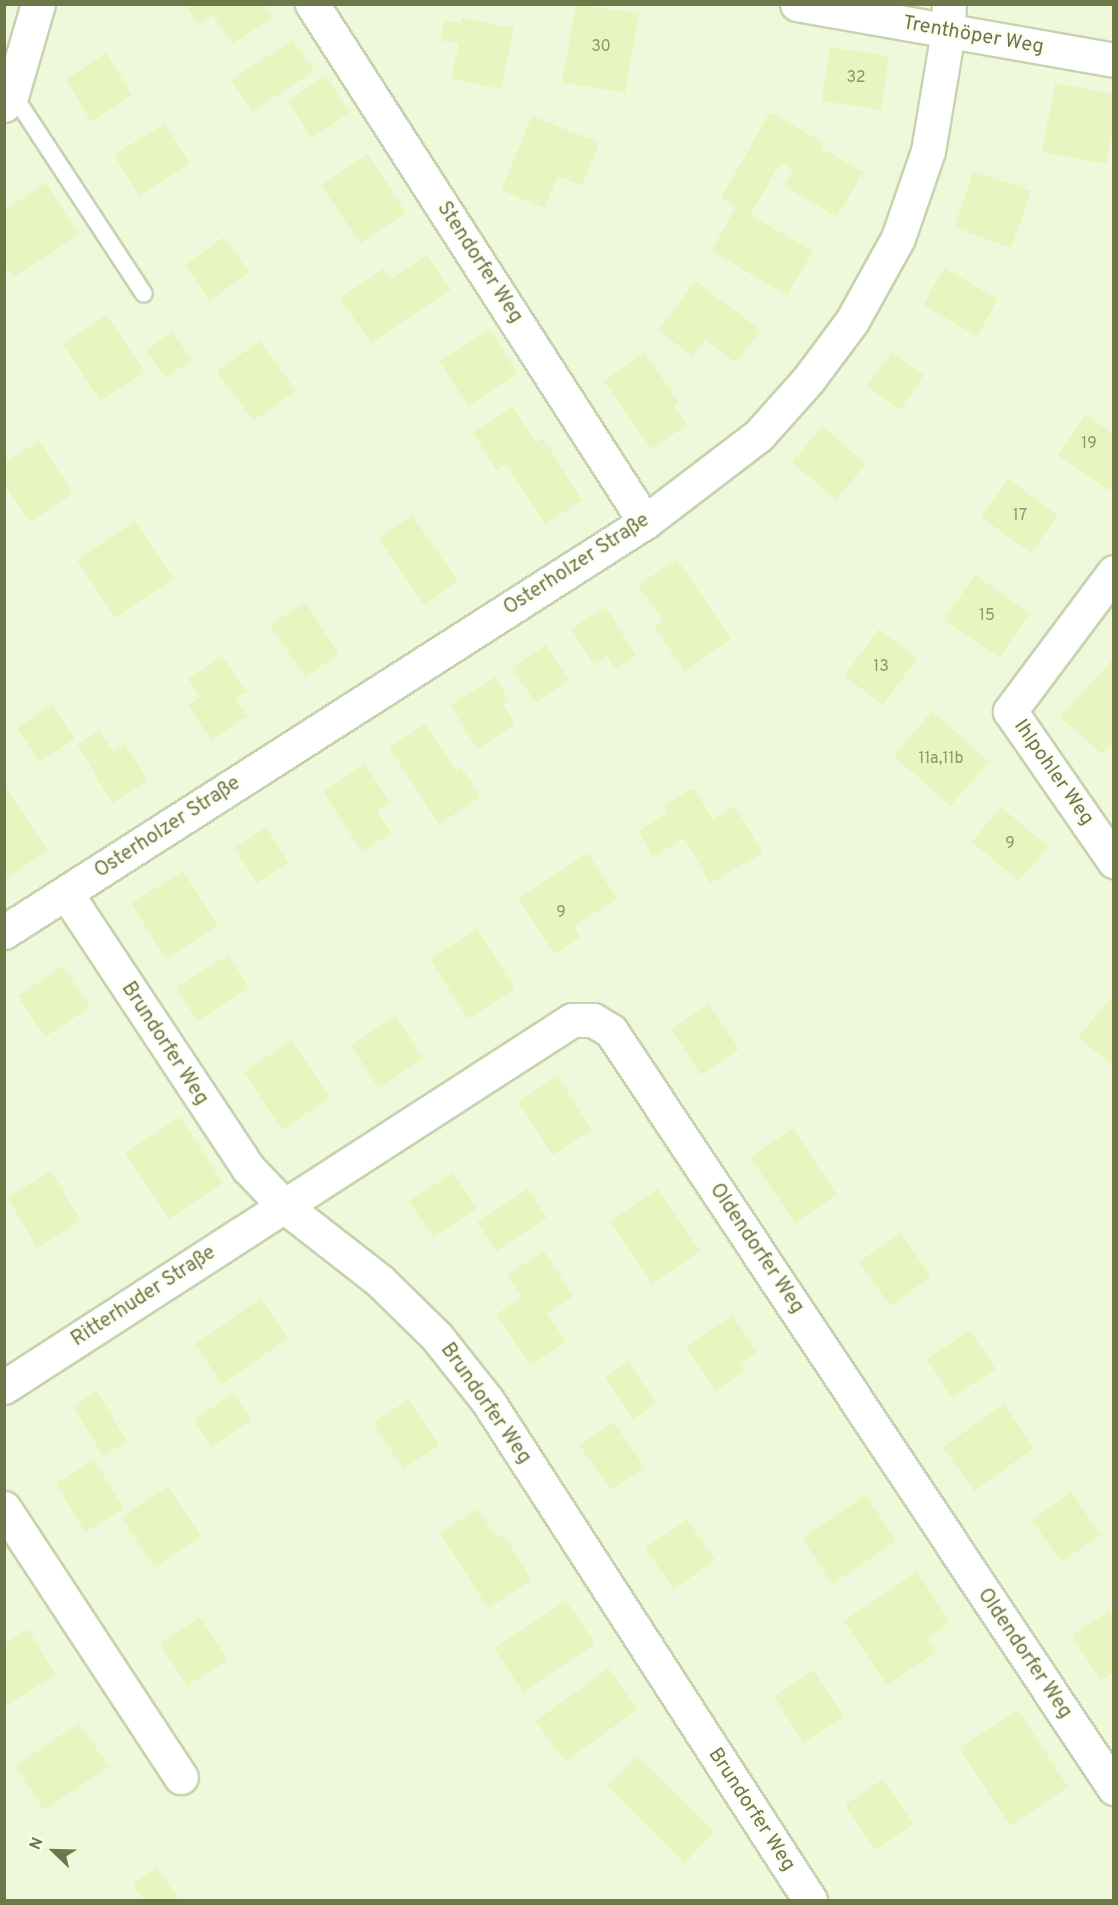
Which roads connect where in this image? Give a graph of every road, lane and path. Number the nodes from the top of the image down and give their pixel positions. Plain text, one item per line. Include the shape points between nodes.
1 (38, 4) edge
2 (312, 4) edge
3 (797, 4) edge
4 (949, 18) edge
5 (1113, 60) edge
6 (8, 99) edge
7 (144, 294) dead end
8 (645, 522) junction
9 (1113, 572) edge
10 (1113, 861) edge
11 (66, 893) junction
12 (4, 932) edge
13 (284, 1206) junction
14 (4, 1387) edge
15 (4, 1508) edge
16 (181, 1777) dead end
17 (1113, 1788) edge
18 (810, 1900) edge

1 - 6 street
2 - 8 street, Stendorfer Weg
3 - 4 street, Trenthöper Weg
4 - 5 street, Trenthöper Weg
4 - 8 street, Osterholzer Straße via 924,162 898,238 852,321 808,380 758,436
6 - 7 lane
8 - 11 street, Osterholzer Straße
9 - 10 street, Ihlpohler Weg via 1010,711
11 - 12 street, Osterholzer Straße
11 - 13 street, Brundorfer Weg via 220,1128 248,1168
13 - 14 street, Ritterhuder Straße
13 - 17 street, Oldendorfer Weg via 572,1020 593,1020 612,1031
13 - 18 street, Brundorfer Weg via 380,1281 437,1337 487,1400
15 - 16 street

